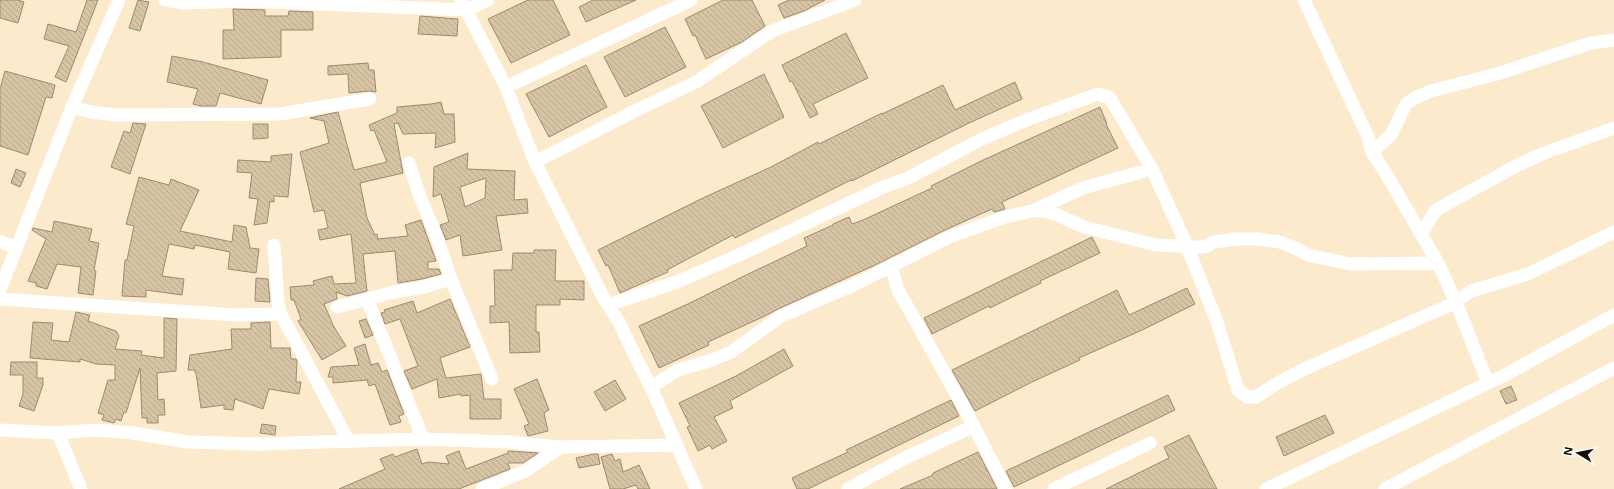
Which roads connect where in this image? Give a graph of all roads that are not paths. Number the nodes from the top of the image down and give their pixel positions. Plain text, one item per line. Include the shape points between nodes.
1 (119, 0) edge
2 (165, 0) edge
3 (488, 0) edge
4 (691, 0) edge
5 (855, 0) edge
6 (1304, 0) edge
7 (464, 5) edge
8 (1614, 40) edge
9 (506, 87) junction
10 (370, 99) dead end
11 (72, 107) junction
12 (1614, 128) edge
13 (1372, 152) junction
14 (535, 162) junction
15 (409, 163) dead end
16 (1152, 170) junction
17 (1030, 211) junction
18 (1614, 232) edge
19 (1421, 234) junction
20 (0, 241) edge
21 (274, 246) dead end
22 (1187, 246) junction
23 (16, 248) junction
24 (1438, 263) junction
25 (891, 266) junction
26 (450, 279) junction
27 (0, 290) edge
28 (0, 299) edge
29 (367, 299) junction
30 (1456, 302) junction
31 (608, 305) junction
32 (337, 307) dead end
33 (281, 314) junction
34 (1614, 315) edge
35 (1614, 368) edge
36 (492, 379) dead end
37 (1488, 383) junction
38 (651, 387) junction
39 (974, 426) junction
40 (0, 430) edge
41 (58, 433) junction
42 (423, 439) junction
43 (348, 440) junction
44 (1150, 444) dead end
45 (677, 445) junction
46 (561, 447) junction
47 (81, 489) edge
48 (482, 489) edge
49 (696, 489) edge
50 (848, 489) edge
51 (1006, 489) edge
52 (1054, 489) edge
53 (1266, 489) edge
54 (1385, 489) edge

1 - 11 street
2 - 7 street via 184,3 248,0
3 - 7 street
4 - 9 street
5 - 14 street via 772,31 696,82 638,108
6 - 13 street via 1368,137
7 - 9 street
8 - 13 street via 1591,43 1415,98 1406,104 1391,135
9 - 14 street
10 - 11 street via 280,114 116,115
11 - 23 street
12 - 19 street via 1544,153 1510,169 1436,210
13 - 19 street
14 - 31 street
15 - 26 street
16 - 17 street via 1083,188
16 - 22 street
16 - 31 street via 1110,98 1098,94 982,139 908,178 690,276
17 - 22 street via 1055,214 1084,228 1156,245
17 - 25 street via 949,237
18 - 30 street via 1528,274 1472,291
19 - 24 street
20 - 23 street
21 - 33 street
22 - 24 street via 1202,247 1225,240 1257,239 1280,242 1308,255 1350,264
22 - 30 street via 1217,322 1238,390 1248,397 1256,397 1302,370
23 - 27 street
24 - 30 street
25 - 38 street via 781,316 731,352 678,370
25 - 39 street via 898,290
26 - 29 street via 424,288
26 - 36 street
28 - 33 street via 234,315
29 - 32 street
29 - 42 street
30 - 37 street
31 - 38 street
33 - 43 street
34 - 37 street
35 - 54 street
37 - 53 street
38 - 45 street
39 - 50 street
39 - 51 street
40 - 41 street
41 - 43 street via 133,433 187,442
41 - 47 street
42 - 43 street
42 - 46 street
44 - 52 street
45 - 46 street
45 - 49 street
46 - 48 street via 525,471

